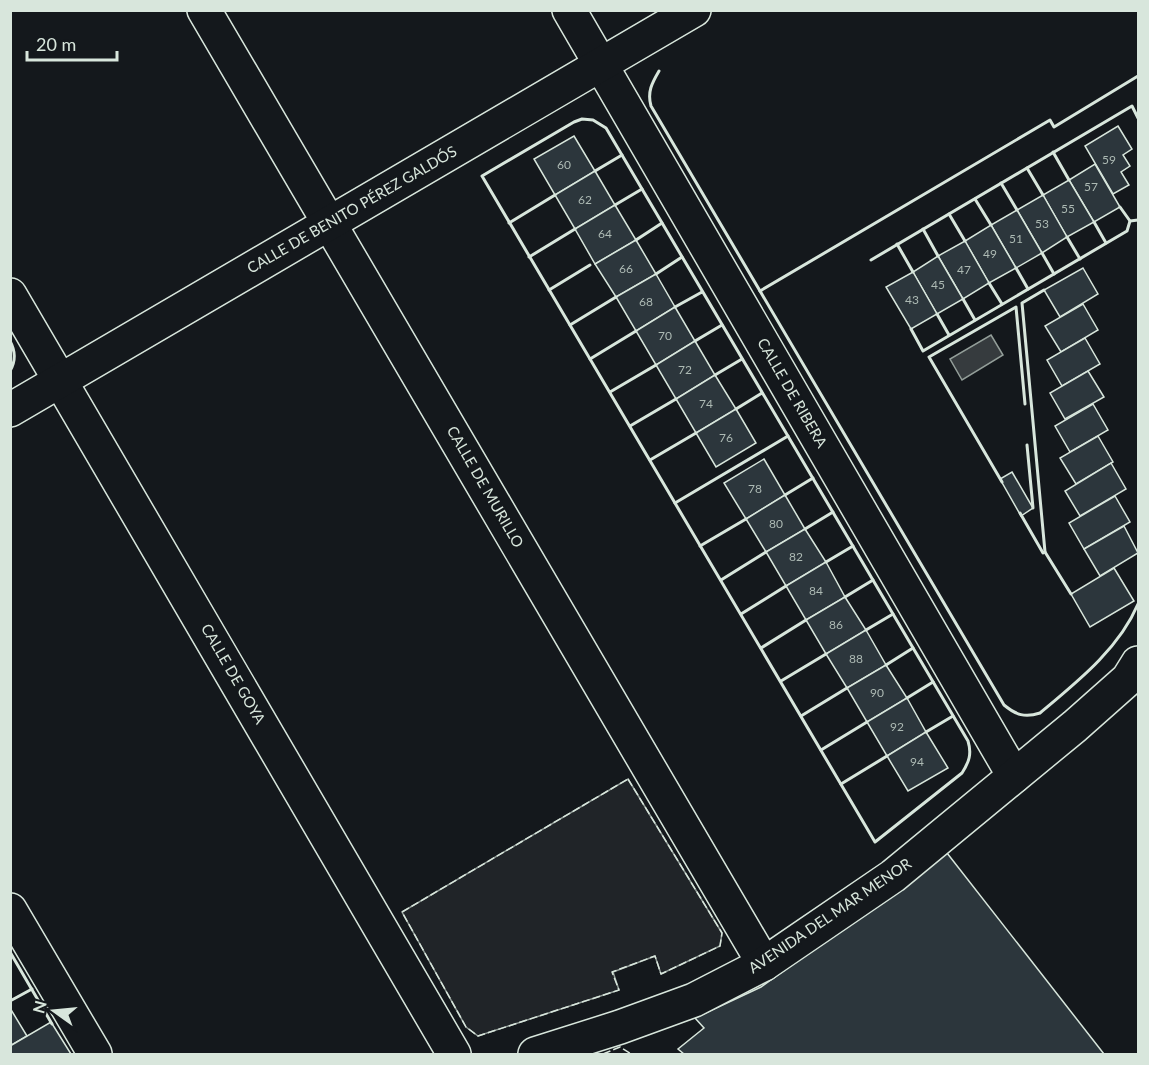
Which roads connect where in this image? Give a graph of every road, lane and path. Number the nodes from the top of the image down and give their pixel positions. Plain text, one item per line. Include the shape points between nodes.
1 (204, 10) edge
2 (569, 10) edge
3 (694, 10) edge
4 (600, 64) junction
5 (330, 222) junction
6 (10, 295) edge
7 (60, 380) junction
8 (10, 410) edge
9 (1138, 663) edge
10 (1014, 776) junction
11 (10, 910) edge
12 (764, 964) junction
13 (95, 1054) edge
14 (454, 1054) edge
15 (535, 1054) edge

1 - 5 street, CALLE DE MURILLO
2 - 4 street, CALLE DE RIBERA
3 - 4 street, CALLE DE BENITO PÉREZ GALDÓS
4 - 5 street, CALLE DE BENITO PÉREZ GALDÓS
4 - 10 street, CALLE DE RIBERA
5 - 7 street, CALLE DE BENITO PÉREZ GALDÓS
5 - 12 street, CALLE DE MURILLO
6 - 7 street, CALLE DE GOYA
7 - 8 street, CALLE DE BENITO PÉREZ GALDÓS
7 - 14 street, CALLE DE GOYA
9 - 10 street, AVENIDA DEL MAR MENOR via 1128,679
10 - 12 street, AVENIDA DEL MAR MENOR via 893,876
11 - 13 street
12 - 15 street, AVENIDA DEL MAR MENOR via 694,1000

